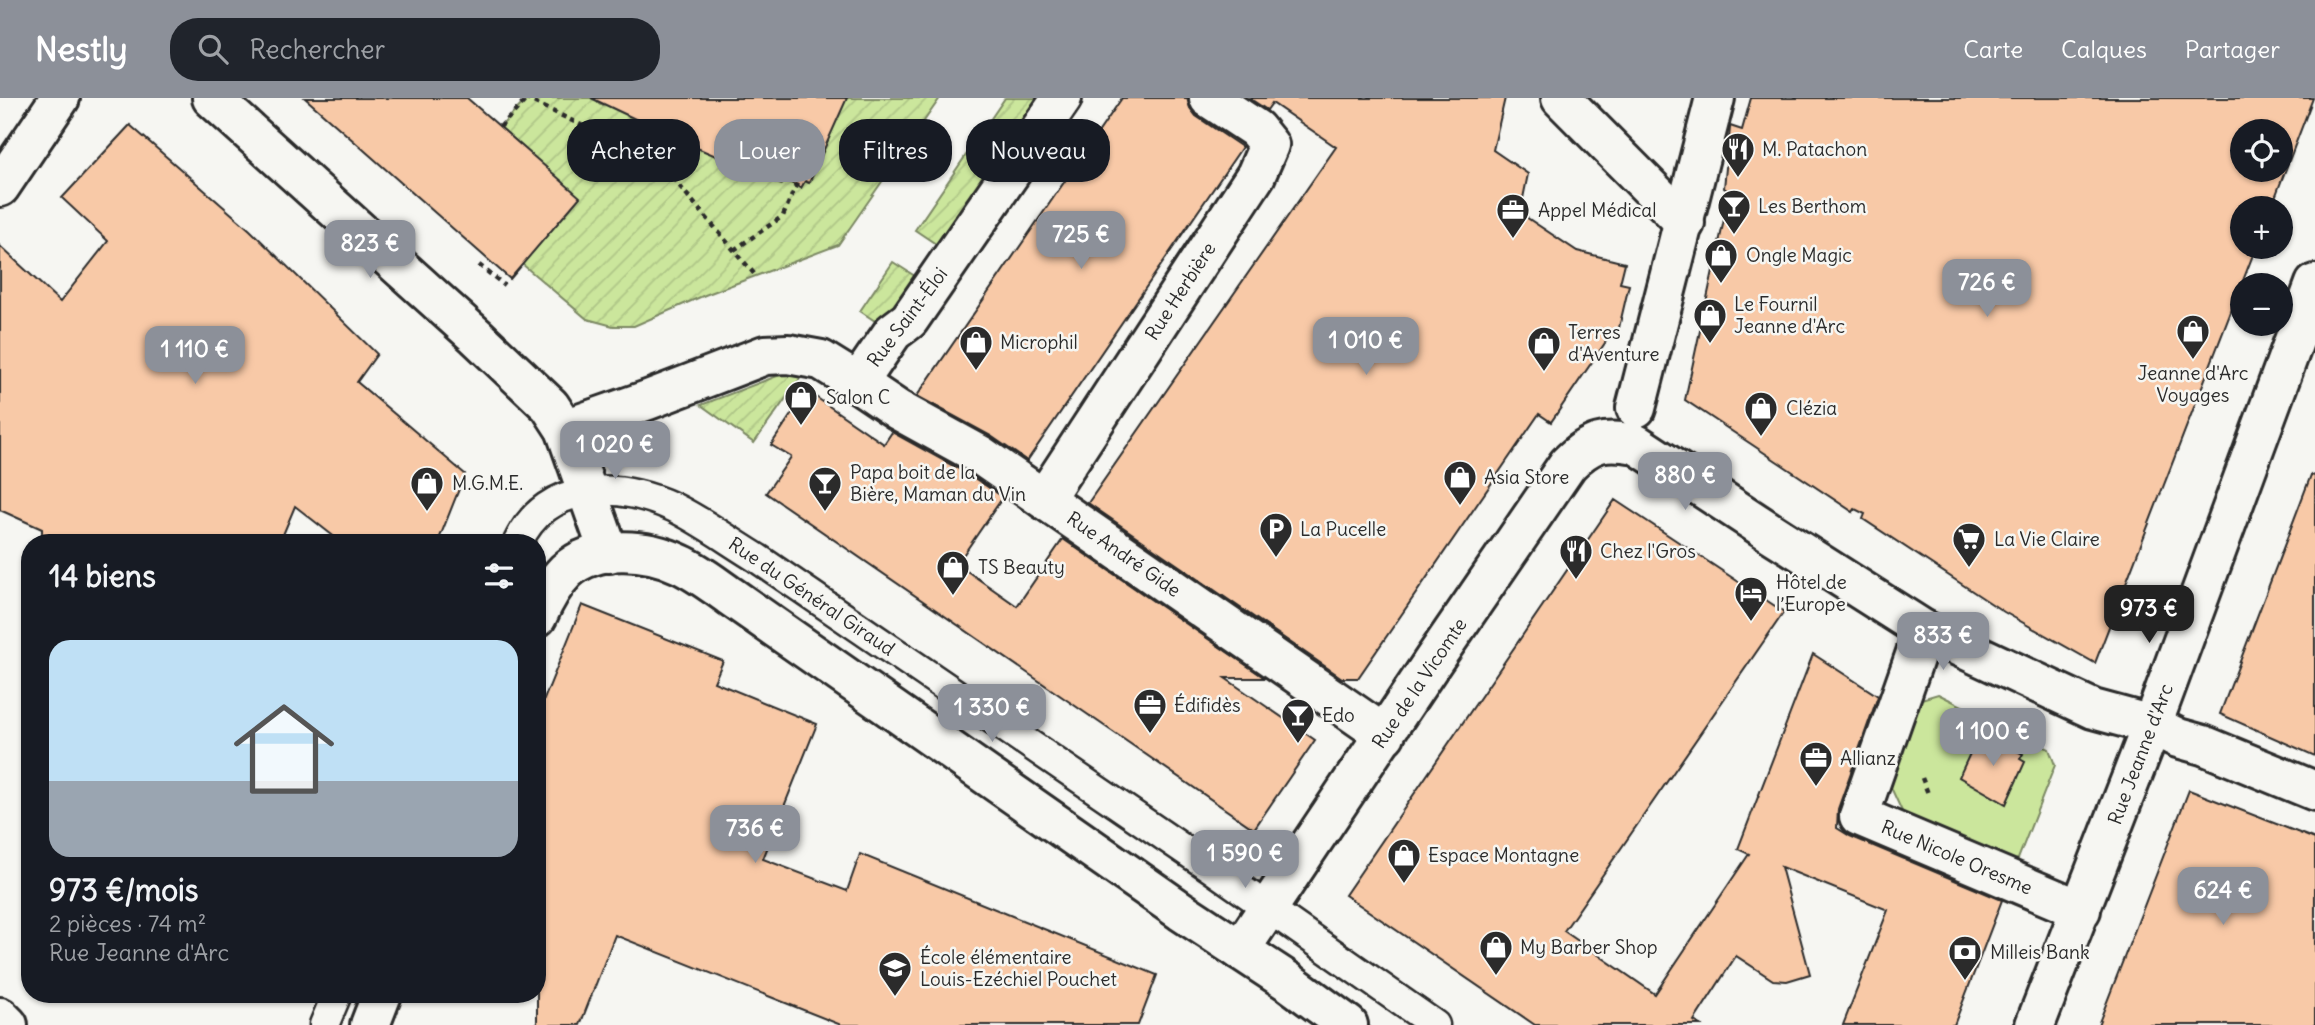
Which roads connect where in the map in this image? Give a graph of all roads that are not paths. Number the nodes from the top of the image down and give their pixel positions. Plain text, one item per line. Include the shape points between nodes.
1 (60, 98) edge
2 (212, 98) edge
3 (1062, 98) edge
4 (1209, 98) edge
5 (1561, 98) edge
6 (1715, 98) edge
7 (0, 187) edge
8 (1685, 223) junction
9 (2315, 285) edge
10 (858, 383) junction
11 (1636, 408) dead end
12 (565, 429) junction
13 (587, 491) junction
14 (1044, 499) junction
15 (521, 534) edge
16 (609, 553) junction
17 (546, 599) edge
18 (1924, 630) junction
19 (2152, 725) junction
20 (1385, 735) junction
21 (2315, 791) edge
22 (1269, 908) junction
23 (2081, 910) junction
24 (1240, 950) junction
25 (333, 1003) edge
26 (378, 1003) edge
27 (0, 1017) edge
28 (8, 1025) edge
29 (324, 1025) edge
30 (369, 1025) edge
31 (1348, 1025) edge
32 (1436, 1025) edge
33 (2035, 1025) edge

1 - 7 street
2 - 12 street via 531,387
3 - 10 street, Rue Saint-Éloi via 909,320 893,332
4 - 14 street, Rue Herbière via 1256,129 1269,145 1256,175
5 - 8 street
6 - 8 street
8 - 11 street
9 - 19 street, Rue Jeanne d'Arc
10 - 12 street, Rue Saint-Éloi via 821,360 765,355
10 - 14 street, Rue André Gide
12 - 13 street
13 - 15 lane via 540,510
13 - 16 street
13 - 22 lane, Rue du Général Giraud via 647,497 693,517
14 - 20 street, Rue André Gide
16 - 17 street via 567,570
16 - 24 street via 643,553 693,570
18 - 19 street via 2093,709
18 - 20 street, Rue de la Vicomte via 1636,444 1601,441 1568,464
18 - 23 street, Rue Nicole Oresme via 1859,816
19 - 21 street
19 - 23 street, Rue Jeanne d'Arc
20 - 22 street, Rue de la Vicomte
22 - 24 street, Rue de la Vicomte
22 - 32 lane, Rue du Général Giraud
23 - 33 street, Rue Jeanne d'Arc
24 - 31 street
25 - 29 lane
26 - 30 street
27 - 28 street

